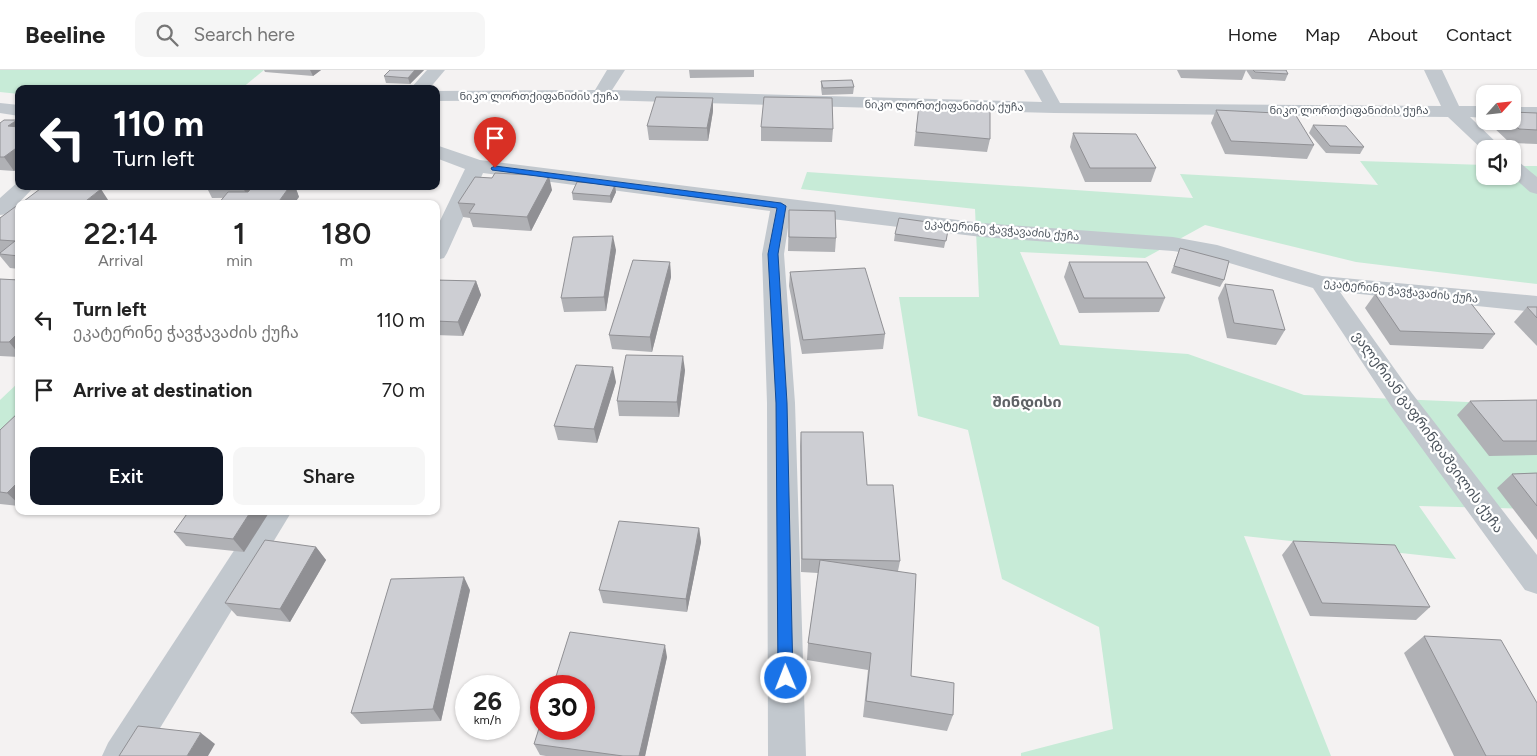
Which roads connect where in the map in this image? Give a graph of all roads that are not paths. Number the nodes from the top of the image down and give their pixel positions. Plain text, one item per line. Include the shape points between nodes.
1 (436, 70) edge
2 (616, 70) edge
3 (1033, 70) edge
4 (1433, 70) edge
5 (423, 85) edge
6 (600, 95) junction
7 (440, 96) edge
8 (0, 108) edge
9 (1054, 108) junction
10 (15, 110) edge
11 (1452, 111) junction
12 (1476, 112) edge
13 (1521, 112) edge
14 (1537, 113) edge
15 (1483, 140) edge
16 (440, 152) edge
17 (476, 166) junction
18 (1521, 174) edge
19 (1537, 188) edge
20 (21, 190) edge
21 (781, 206) junction
22 (0, 210) edge
23 (440, 244) edge
24 (1321, 283) junction
25 (1537, 304) edge
26 (274, 515) edge
27 (1537, 580) edge
28 (120, 756) edge
29 (787, 756) edge

1 - 5 street
2 - 6 street
3 - 9 street
4 - 11 street
6 - 7 street, ნიკო ლორთქიფანიძის ქუჩა
6 - 9 street, ნიკო ლორთქიფანიძის ქუჩა
8 - 10 street
9 - 11 street, ნიკო ლორთქიფანიძის ქუჩა
11 - 12 street, ნიკო ლორთქიფანიძის ქუჩა
11 - 15 street
13 - 14 street
16 - 17 street, ეკატერინე ჭავჭავაძის ქუჩა
17 - 21 street, ეკატერინე ჭავჭავაძის ქუჩა
17 - 23 street
18 - 19 street
20 - 22 street
21 - 24 street, ეკატერინე ჭავჭავაძის ქუჩა via 982,230 1173,244 1209,250
21 - 29 street via 773,254 781,403
24 - 25 street, ეკატერინე ჭავჭავაძის ქუჩა
24 - 27 street, ვალერიან გაფრინდაშვილის ქუჩა via 1401,399
26 - 28 street

